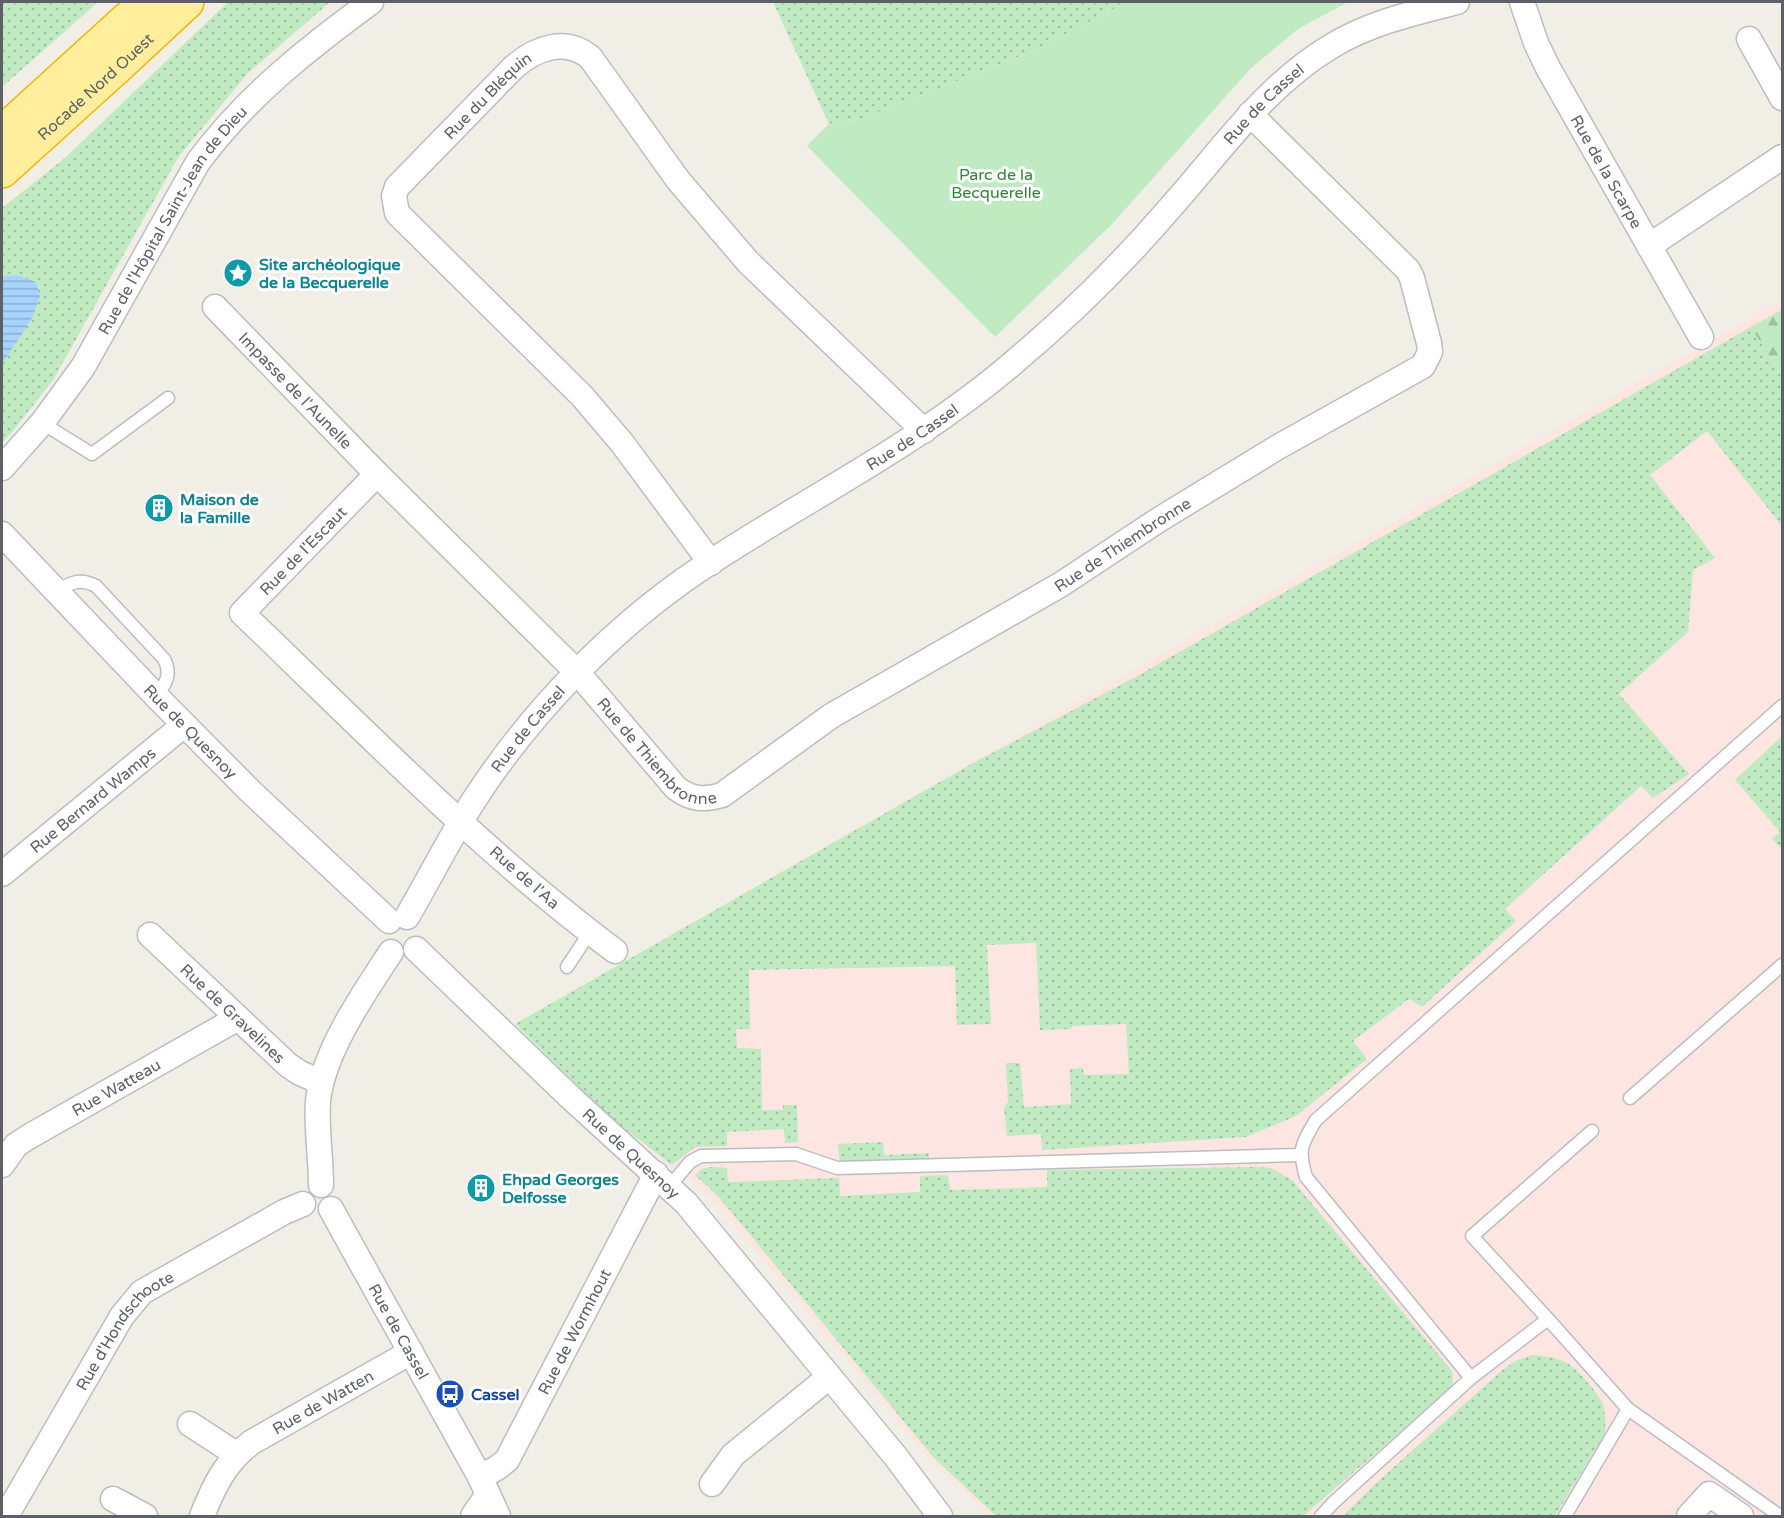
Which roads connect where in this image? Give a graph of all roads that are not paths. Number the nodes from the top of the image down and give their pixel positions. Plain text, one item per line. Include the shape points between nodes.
1 (146, 2) edge
2 (187, 2) edge
3 (371, 2) edge
4 (1457, 2) edge
5 (1514, 2) edge
6 (1522, 2) edge
7 (1749, 39) dead end
8 (1782, 98) edge
9 (1251, 114) junction
10 (2, 133) edge
11 (1782, 157) edge
12 (2, 171) edge
13 (1649, 246) junction
14 (214, 307) dead end
15 (1701, 337) dead end
16 (168, 398) dead end
17 (42, 423) junction
18 (924, 431) junction
19 (2, 468) edge
20 (377, 474) junction
21 (2, 534) edge
22 (711, 563) junction
23 (57, 592) junction
24 (578, 673) junction
25 (156, 696) junction
26 (1782, 706) edge
27 (184, 725) junction
28 (461, 821) junction
29 (2, 874) edge
30 (398, 919) junction
31 (590, 932) junction
32 (150, 935) dead end
33 (416, 949) junction
34 (615, 951) dead end
35 (391, 952) junction
36 (1782, 965) edge
37 (567, 967) dead end
38 (238, 1018) junction
39 (321, 1082) junction
40 (1630, 1098) dead end
41 (1592, 1131) dead end
42 (1300, 1155) junction
43 (2, 1165) edge
44 (662, 1181) junction
45 (321, 1185) junction
46 (303, 1204) junction
47 (331, 1209) junction
48 (1548, 1319) junction
49 (411, 1352) junction
50 (829, 1377) junction
51 (1471, 1378) junction
52 (1628, 1409) junction
53 (190, 1424) dead end
54 (236, 1454) junction
55 (712, 1484) dead end
56 (484, 1485) junction
57 (113, 1499) dead end
58 (6, 1516) edge
59 (145, 1516) edge
60 (202, 1516) edge
61 (473, 1516) edge
62 (498, 1516) edge
63 (940, 1516) edge
64 (1321, 1516) edge
65 (1565, 1516) edge
66 (1689, 1516) edge
67 (1741, 1516) edge
68 (1780, 1516) edge

1 - 10 highway, Rocade Nord Ouest
2 - 12 highway, Rocade Nord Ouest
3 - 17 street, Rue de l'Hôpital Saint-Jean de Dieu via 285,67 219,134 198,162 83,367
4 - 9 street, Rue de Cassel via 1388,21 1333,45 1282,82
5 - 6 street
6 - 13 street, Rue de la Scarpe via 1542,56
7 - 8 street
9 - 18 street, Rue de Cassel via 1086,297 1011,365
9 - 24 street, Rue de Thiembronne via 1408,270 1429,343 1430,352 1423,366 1278,447 1060,585 831,716 722,795 692,798 676,788
11 - 13 street
13 - 15 street, Rue de la Scarpe
14 - 20 street, Impasse de l'Aunelle
16 - 17 lane via 92,454
17 - 19 street, Rue de l'Hôpital Saint-Jean de Dieu
18 - 22 street, Rue de Cassel
18 - 22 street, Rue du Bléquin via 748,262 678,180 590,57 564,46 531,54 397,187 397,213 582,396
20 - 24 street
20 - 28 street, Rue de l'Escaut via 242,614
21 - 23 street, Rue de Quesnoy
22 - 24 street, Rue de Cassel via 653,604
23 - 25 street, Rue de Quesnoy
23 - 25 lane via 68,583 96,586 164,659 167,681
24 - 28 street, Rue de Cassel via 510,749
25 - 27 street, Rue de Quesnoy
26 - 42 lane via 1316,1120 1304,1139
27 - 29 street, Rue Bernard Wamps
27 - 30 street, Rue de Quesnoy via 250,791
28 - 30 street, Rue de Cassel
28 - 31 street, Rue de l'Aa
30 - 33 street via 417,925 420,943
30 - 35 street via 383,931 386,948
31 - 34 street, Rue de l'Aa
31 - 37 lane
32 - 38 street, Rue de Gravelines
33 - 35 street via 407,955
33 - 44 street, Rue de Quesnoy
35 - 39 street, Rue de Cassel via 339,1040
36 - 40 lane
38 - 39 street, Rue de Gravelines via 288,1065
38 - 43 street, Rue Watteau via 30,1136 16,1145
39 - 45 street, Rue de Cassel
41 - 48 lane via 1472,1236
42 - 44 lane via 837,1168 796,1154 701,1156
42 - 51 lane via 1306,1177
44 - 50 street, Rue de Quesnoy via 706,1226
44 - 56 street, Rue de Wormhout via 507,1460
45 - 46 street via 307,1189
45 - 47 street, Rue de Cassel via 333,1194
46 - 47 street via 308,1212 318,1216
46 - 58 street, Rue d'Hondschoote via 142,1292 132,1302
47 - 49 street, Rue de Cassel
48 - 51 lane
48 - 52 lane
49 - 54 street, Rue de Watten
49 - 56 street, Rue de Cassel
50 - 55 street via 734,1455
50 - 63 street, Rue de Quesnoy
51 - 64 lane
52 - 65 lane
52 - 68 lane
53 - 54 street
54 - 60 street, Rue de Watten
56 - 61 street, Rue de Wormhout
56 - 62 street, Rue de Cassel
57 - 59 street
66 - 67 street via 1709,1494

